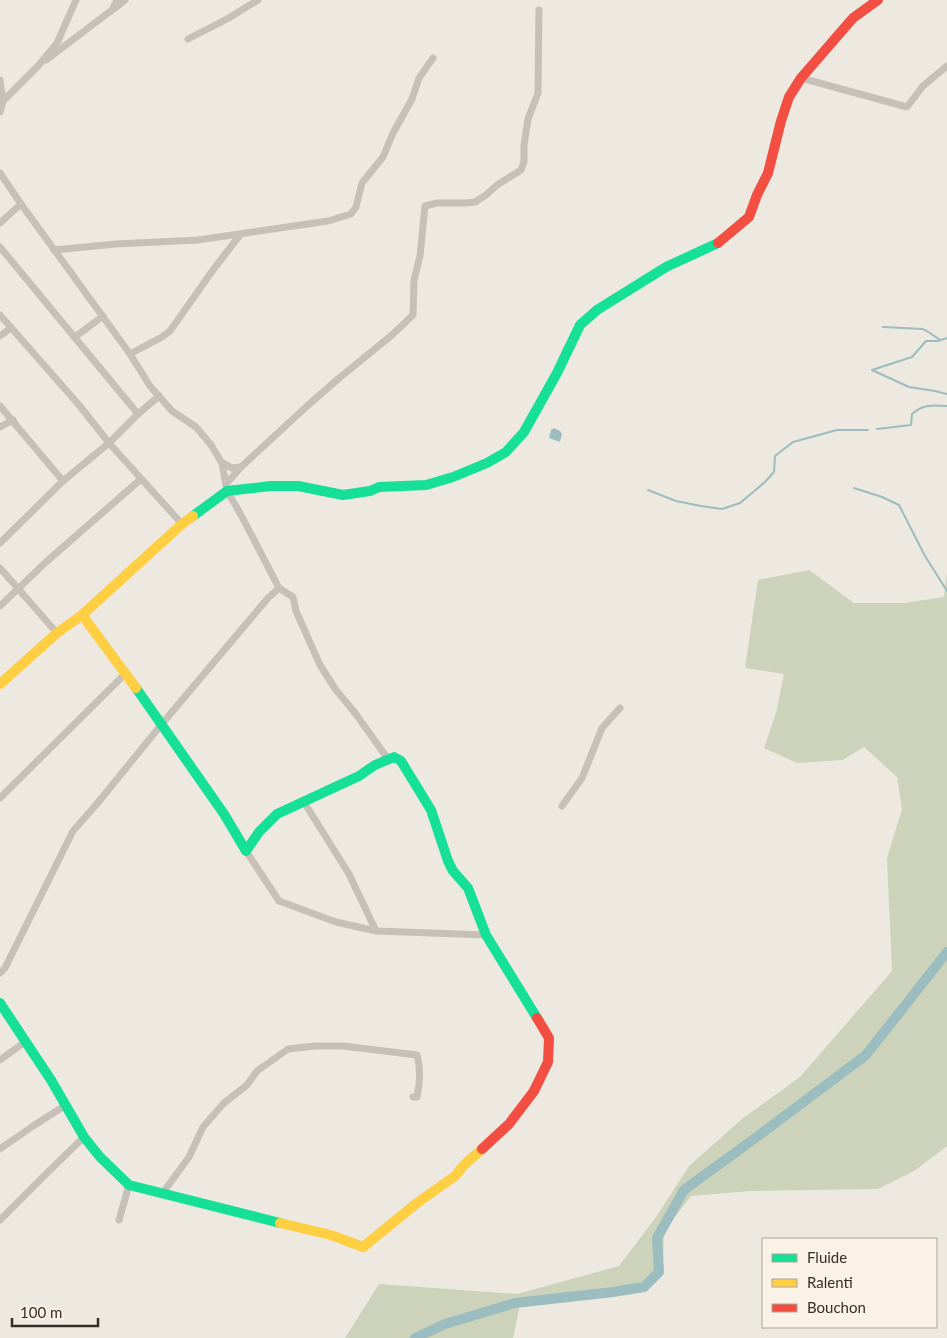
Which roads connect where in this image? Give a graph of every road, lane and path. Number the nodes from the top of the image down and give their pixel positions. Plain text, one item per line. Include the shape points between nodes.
1 (76, 0) edge
2 (117, 0) edge
3 (125, 0) edge
4 (258, 0) edge
5 (878, 0) edge
6 (112, 10) junction
7 (540, 10) dead end
8 (188, 39) dead end
9 (433, 58) dead end
10 (38, 66) junction
11 (947, 66) edge
12 (801, 78) junction
13 (0, 80) edge
14 (3, 101) junction
15 (0, 112) edge
16 (0, 173) edge
17 (21, 204) junction
18 (0, 223) edge
19 (240, 234) junction
20 (0, 247) edge
21 (54, 250) junction
22 (0, 315) edge
23 (103, 316) junction
24 (11, 328) junction
25 (0, 336) edge
26 (75, 337) junction
27 (130, 354) junction
28 (158, 396) junction
29 (0, 406) edge
30 (138, 414) junction
31 (13, 420) junction
32 (0, 427) edge
33 (109, 443) junction
34 (222, 463) junction
35 (241, 467) junction
36 (141, 479) junction
37 (63, 481) junction
38 (227, 487) junction
39 (182, 524) junction
40 (0, 543) edge
41 (0, 568) edge
42 (18, 588) junction
43 (279, 588) junction
44 (0, 606) edge
45 (82, 615) junction
46 (58, 632) junction
47 (126, 673) junction
48 (0, 684) edge
49 (620, 708) dead end
50 (160, 724) junction
51 (388, 759) junction
52 (0, 798) edge
53 (304, 802) junction
54 (562, 806) dead end
55 (246, 851) junction
56 (376, 931) junction
57 (486, 935) junction
58 (0, 973) edge
59 (0, 1003) edge
60 (26, 1042) junction
61 (0, 1060) edge
62 (413, 1097) dead end
63 (66, 1105) junction
64 (84, 1138) junction
65 (0, 1149) edge
66 (129, 1185) junction
67 (162, 1194) junction
68 (0, 1220) edge
69 (119, 1220) dead end

1 - 10 street via 57,43
2 - 6 street
3 - 6 street
4 - 8 street
5 - 12 street via 853,18
6 - 10 street
7 - 35 street via 538,93 528,119 521,170 476,202 425,206 414,280 413,315
9 - 19 street via 419,78 383,157 362,183 351,214 328,221
10 - 14 street
11 - 12 street via 923,86 907,107
12 - 38 street via 789,97 768,173 749,217 720,242 666,267 597,310 580,325 524,432 506,452 486,464 426,485 388,486 343,495 298,486
13 - 14 street
14 - 15 street
16 - 17 street
17 - 18 street
17 - 21 street
19 - 21 street
19 - 27 street via 170,331
20 - 26 street
21 - 23 street
22 - 24 street
23 - 26 street
23 - 27 street
24 - 25 street
24 - 33 street
26 - 30 street
27 - 28 street
28 - 30 street
28 - 34 street via 172,411 196,427
29 - 31 street
30 - 33 street
31 - 32 street
31 - 37 street
33 - 36 street
33 - 37 street
34 - 35 street via 232,468
34 - 38 street
35 - 38 street
36 - 39 street
36 - 42 street
37 - 40 street
38 - 39 street
38 - 43 street
39 - 45 street
41 - 42 street
42 - 44 street
42 - 46 street
43 - 50 street
43 - 51 street via 293,597 320,665
45 - 46 street
45 - 47 street
46 - 48 street
47 - 50 street
47 - 52 street
49 - 54 street via 602,728 582,778
50 - 55 street via 224,814
50 - 58 street via 73,831
51 - 53 street
51 - 57 street via 394,757 401,761 431,810 448,861 468,888
53 - 55 street via 276,814
53 - 56 street via 349,874
55 - 56 street via 279,901 336,922
56 - 57 street
57 - 67 street via 549,1038 548,1062 534,1091 509,1124 455,1176 417,1202 363,1247 331,1235
59 - 60 street
60 - 61 street
60 - 63 street
62 - 67 street via 417,1097 420,1084 417,1055 342,1046 288,1049 257,1071 247,1085 224,1103 203,1127 189,1157
63 - 64 street
63 - 65 street
64 - 66 street
64 - 68 street
66 - 67 street
66 - 69 street

